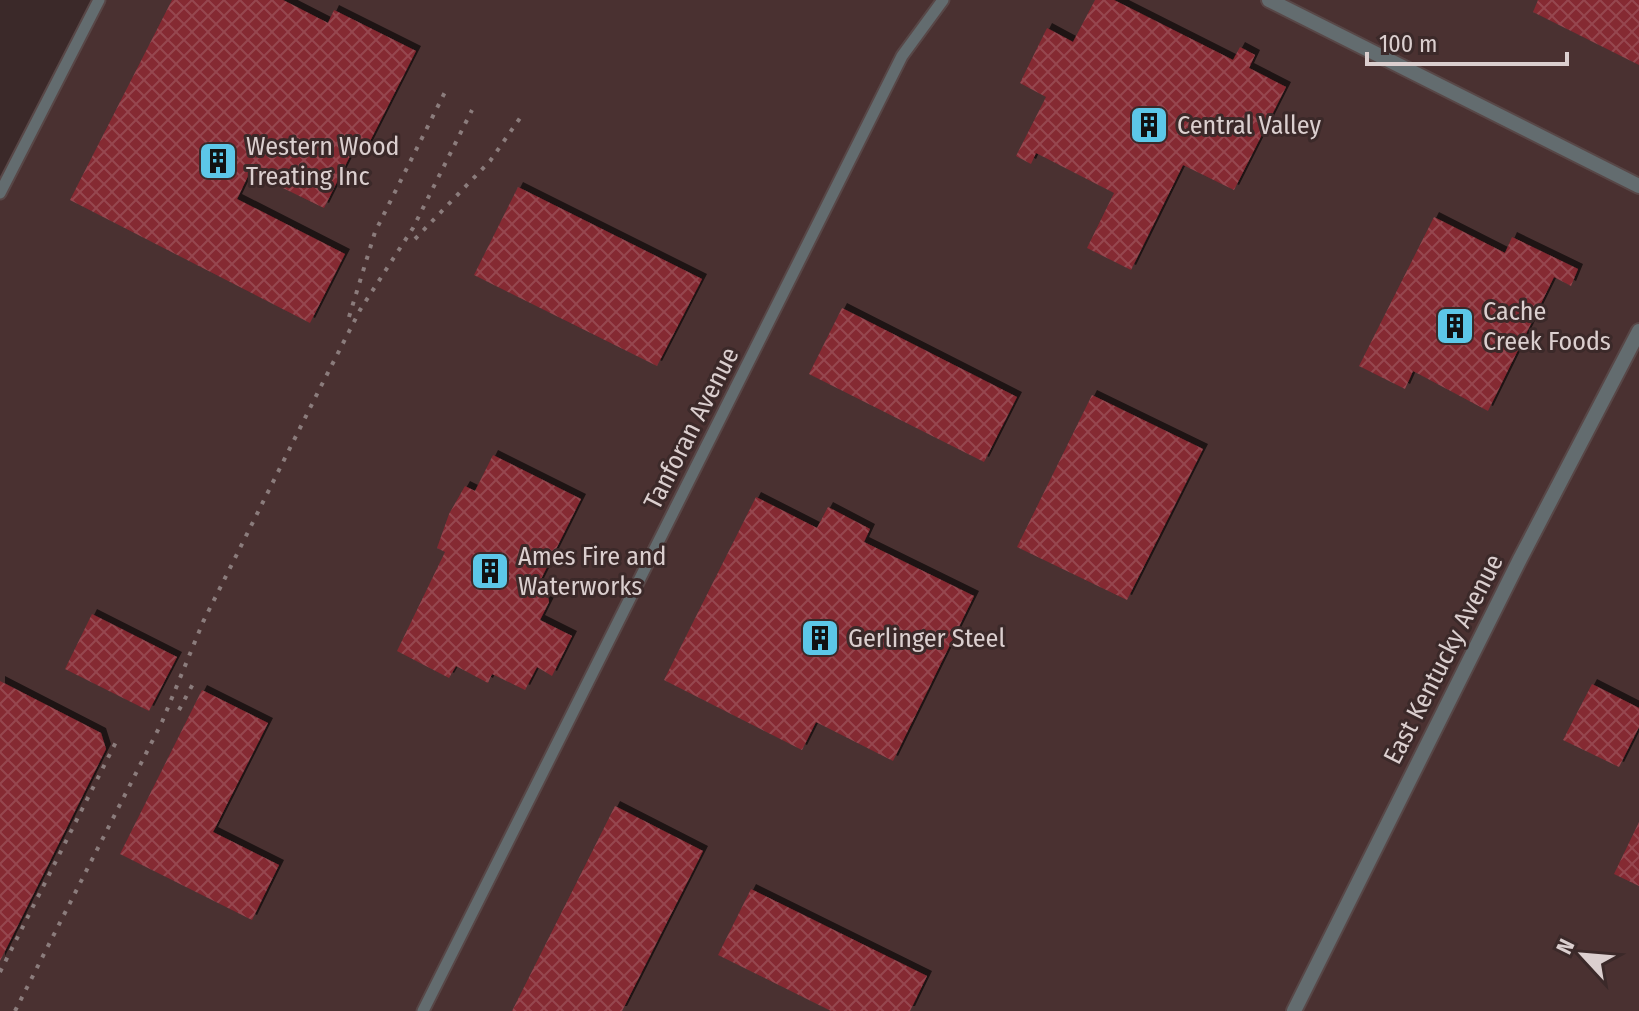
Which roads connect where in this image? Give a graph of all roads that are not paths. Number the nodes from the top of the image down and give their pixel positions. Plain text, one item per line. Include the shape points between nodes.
1 (99, 0) edge
2 (943, 0) edge
3 (1269, 0) edge
4 (1639, 186) edge
5 (0, 193) edge
6 (1639, 331) edge
7 (423, 1011) edge
8 (1294, 1011) edge

1 - 5 street
2 - 7 street, Tanforan Avenue via 902,56
3 - 4 street
6 - 8 street, East Kentucky Avenue

